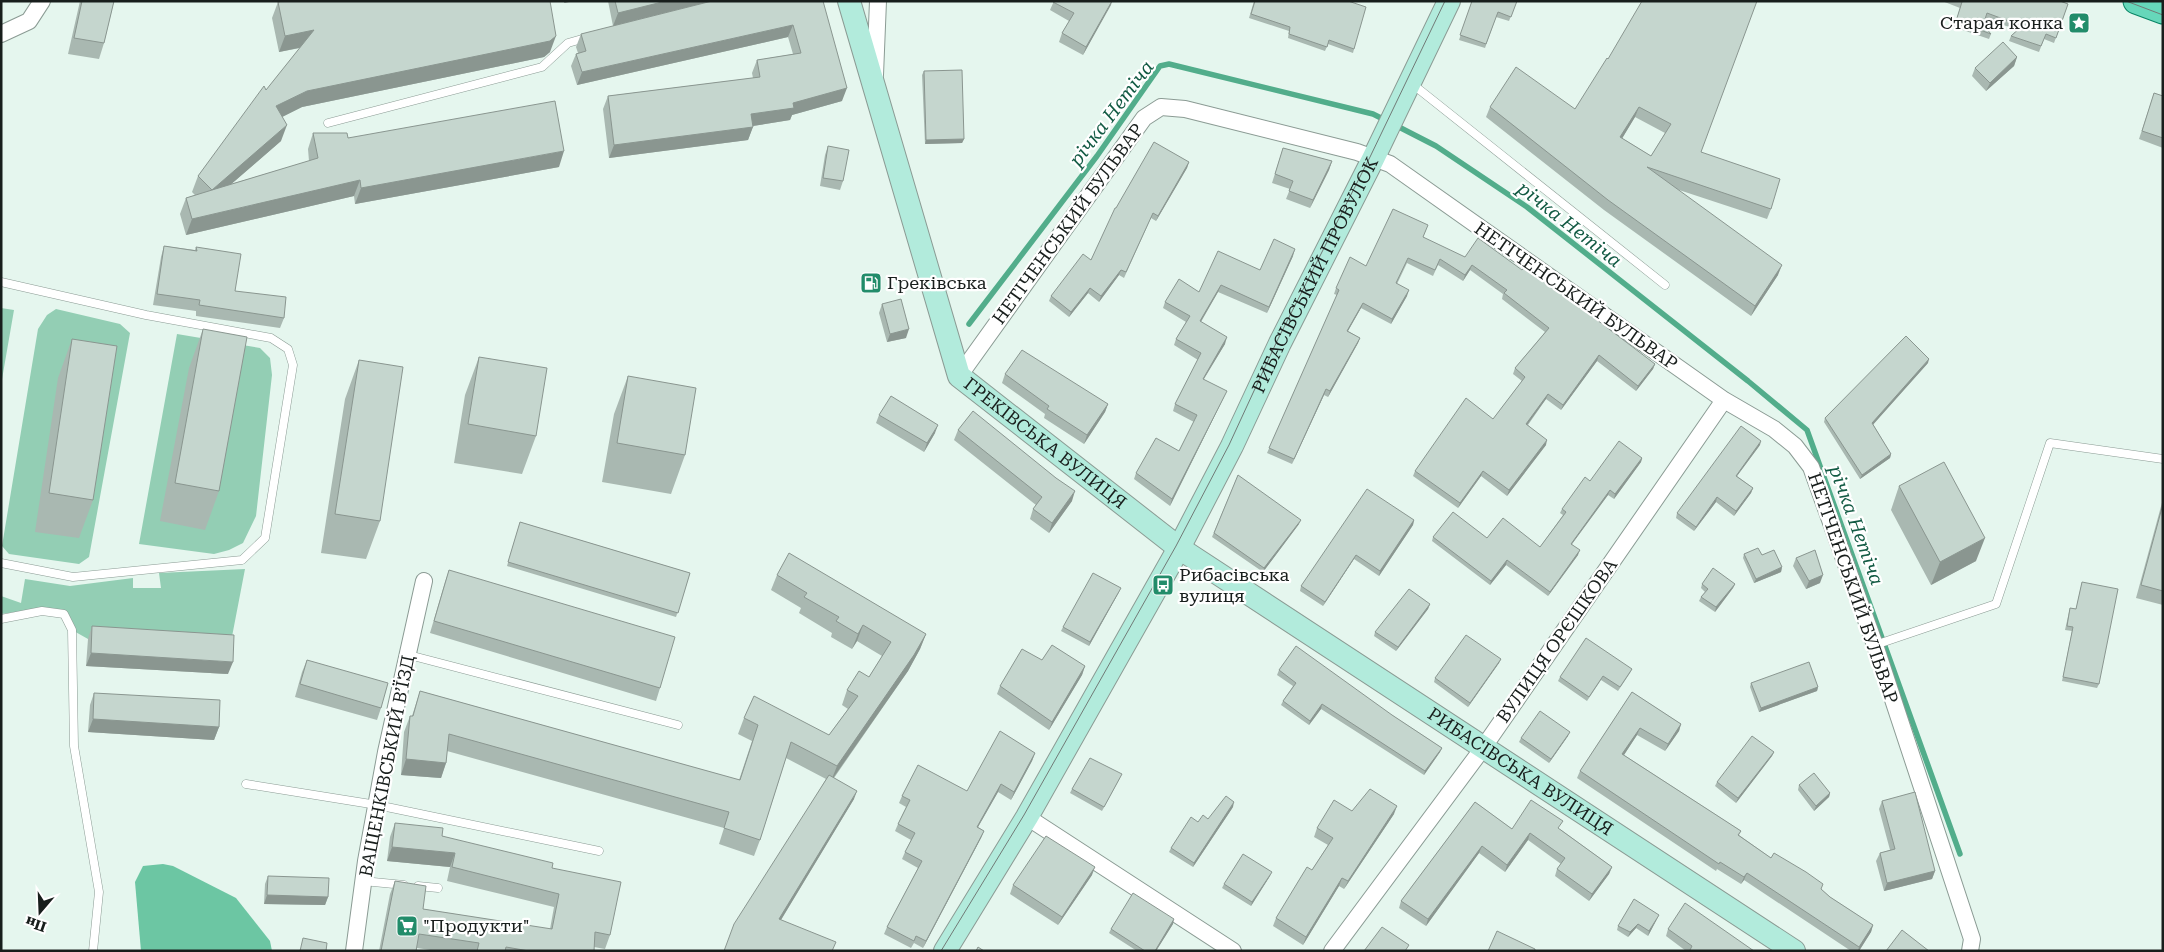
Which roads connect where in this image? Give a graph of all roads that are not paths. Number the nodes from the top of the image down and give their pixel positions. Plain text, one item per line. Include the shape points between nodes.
1 (42, 1) edge
2 (849, 1) edge
3 (878, 1) edge
4 (1449, 1) edge
5 (2136, 1) edge
6 (2163, 12) edge
7 (3, 34) edge
8 (595, 36) edge
9 (1410, 82) junction
10 (874, 90) junction
11 (328, 123) dead end
12 (1373, 158) junction
13 (1, 282) edge
14 (1665, 285) dead end
15 (958, 376) junction
16 (1724, 400) junction
17 (2163, 459) edge
18 (1187, 553) junction
19 (1, 563) edge
20 (424, 581) dead end
21 (1, 619) edge
22 (1875, 645) junction
23 (409, 655) junction
24 (678, 725) dead end
25 (1483, 748) junction
26 (246, 784) dead end
27 (377, 805) junction
28 (1027, 817) junction
29 (599, 851) dead end
30 (363, 881) junction
31 (438, 888) dead end
32 (93, 951) edge
33 (354, 951) edge
34 (945, 951) edge
35 (1234, 951) edge
36 (1332, 951) edge
37 (1794, 951) edge
38 (1970, 951) edge

1 - 7 street via 28,21
2 - 10 street, ГРЕКІВСЬКА ВУЛИЦЯ
3 - 10 street
4 - 9 street, РИБАСІВСЬКИЙ ПРОВУЛОК
5 - 6 main road
8 - 11 lane via 568,43 542,67
9 - 12 street, РИБАСІВСЬКИЙ ПРОВУЛОК
9 - 14 lane
10 - 15 street, ГРЕКІВСЬКА ВУЛИЦЯ
12 - 15 street, НЕТІЧЕНСЬКИЙ БУЛЬВАР via 1185,109 1161,106 1144,118
12 - 16 street, НЕТІЧЕНСЬКИЙ БУЛЬВАР via 1390,164
12 - 18 street, РИБАСІВСЬКИЙ ПРОВУЛОК
13 - 19 lane via 271,338 288,349 293,365 266,538 242,560 73,577
15 - 18 street, ГРЕКІВСЬКА ВУЛИЦЯ
16 - 22 street, НЕТІЧЕНСЬКИЙ БУЛЬВАР via 1774,429 1795,446 1811,467
16 - 25 street, ВУЛИЦЯ ОРЄШКОВА
17 - 22 lane via 2050,443 1996,604
18 - 25 street, РИБАСІВСЬКА ВУЛИЦЯ
18 - 28 street
20 - 23 street, ВАЩЕНКІВСЬКИЙ В’ЇЗД
21 - 32 lane via 42,612 64,614 72,630 74,746 99,892
22 - 38 street, НЕТІЧЕНСЬКИЙ БУЛЬВАР via 1972,939
23 - 24 lane
23 - 27 street, ВАЩЕНКІВСЬКИЙ В’ЇЗД
25 - 36 street, ВУЛИЦЯ ОРЄШКОВА
25 - 37 street, РИБАСІВСЬКА ВУЛИЦЯ
26 - 27 lane
27 - 29 lane
27 - 30 street, ВАЩЕНКІВСЬКИЙ В’ЇЗД
28 - 34 street
28 - 35 street
30 - 31 lane
30 - 33 street, ВАЩЕНКІВСЬКИЙ В’ЇЗД

